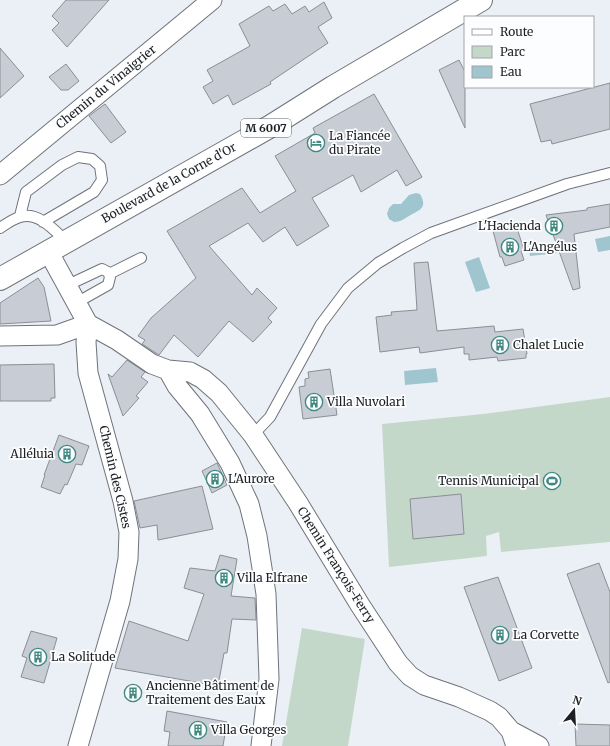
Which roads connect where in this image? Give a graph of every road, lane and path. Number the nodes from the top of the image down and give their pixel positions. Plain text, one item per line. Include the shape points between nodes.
1 (212, 0) edge
2 (481, 0) edge
3 (610, 173) edge
4 (0, 174) edge
5 (20, 216) junction
6 (43, 222) junction
7 (0, 228) edge
8 (57, 246) junction
9 (140, 258) dead end
10 (109, 274) junction
11 (0, 279) edge
12 (68, 285) junction
13 (76, 303) junction
14 (88, 324) junction
15 (0, 336) edge
16 (168, 370) junction
17 (252, 435) junction
18 (513, 739) edge
19 (78, 746) edge
20 (261, 746) edge
21 (539, 746) edge

1 - 4 street, Chemin du Vinaigrier
2 - 8 main road, Boulevard de la Corne d'Or / M 6007 via 272,126
3 - 17 lane via 567,184 431,233 378,263 348,288 321,324 270,417
5 - 6 lane via 35,217
5 - 6 lane via 26,192 62,165 78,157 92,159 100,166 102,180 94,192
5 - 7 lane
6 - 8 lane via 51,227
8 - 11 main road, Boulevard de la Corne d'Or / M 6007
8 - 12 street
9 - 10 lane
10 - 12 lane via 102,269
10 - 13 lane via 108,285
12 - 13 street
13 - 14 street
14 - 15 street via 57,335
14 - 16 street, Chemin François-Ferry via 152,364
14 - 19 street, Chemin des Cistes via 88,373 129,532 128,559 120,601
16 - 17 street, Chemin François-Ferry via 190,372 203,379 219,393
16 - 20 street via 177,386 200,414 230,463 249,504 257,536 266,594 269,679
17 - 18 street, Chemin François-Ferry via 298,503 398,663 410,676 424,685 490,711 499,718
18 - 21 street, Chemin François-Ferry

